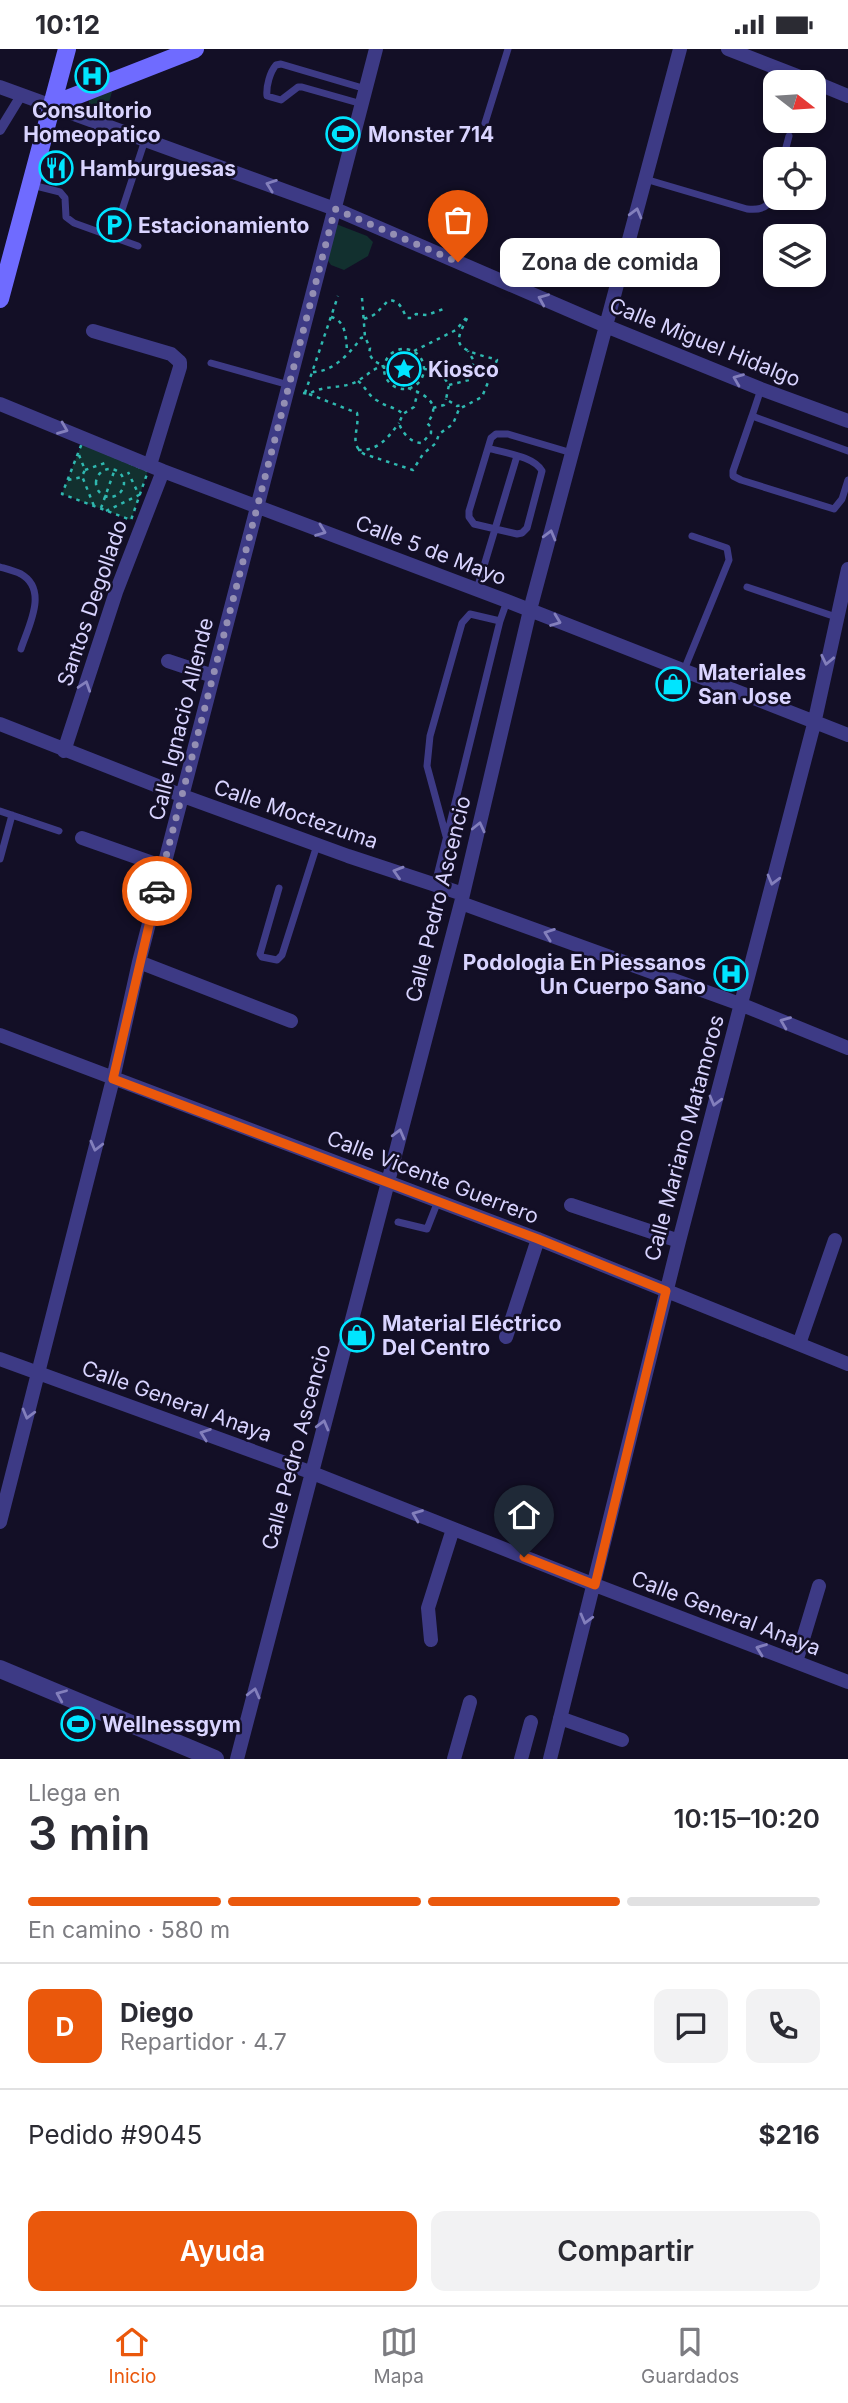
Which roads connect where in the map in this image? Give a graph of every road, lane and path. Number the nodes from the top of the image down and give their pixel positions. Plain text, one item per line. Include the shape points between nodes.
1 (66, 49) edge
2 (195, 49) edge
3 (376, 49) edge
4 (508, 49) edge
5 (680, 49) edge
6 (728, 49) edge
7 (754, 54) edge
8 (788, 70) edge
9 (0, 87) edge
10 (826, 87) edge
11 (366, 89) junction
12 (22, 94) junction
13 (848, 96) edge
14 (362, 104) junction
15 (52, 105) junction
16 (485, 123) dead end
17 (0, 130) edge
18 (789, 136) dead end
19 (145, 140) junction
20 (786, 147) edge
21 (645, 179) junction
22 (31, 185) junction
23 (335, 209) junction
24 (122, 210) dead end
25 (763, 210) edge
26 (138, 246) dead end
27 (338, 296) dead end
28 (0, 299) edge
29 (362, 299) dead end
30 (446, 308) dead end
31 (331, 317) junction
32 (364, 319) junction
33 (606, 326) junction
34 (93, 331) dead end
35 (365, 337) junction
36 (467, 350) junction
37 (414, 351) junction
38 (347, 352) junction
39 (211, 363) dead end
40 (384, 366) junction
41 (424, 369) junction
42 (312, 372) junction
43 (358, 381) junction
44 (289, 385) junction
45 (449, 385) junction
46 (408, 388) junction
47 (761, 389) junction
48 (418, 391) junction
49 (306, 393) junction
50 (446, 399) junction
51 (0, 404) edge
52 (465, 404) junction
53 (433, 408) junction
54 (403, 414) junction
55 (752, 416) junction
56 (848, 421) edge
57 (400, 423) junction
58 (488, 448) junction
59 (357, 450) junction
60 (848, 451) edge
61 (78, 453) junction
62 (572, 453) junction
63 (517, 456) junction
64 (119, 459) junction
65 (97, 466) junction
66 (157, 468) junction
67 (85, 470) junction
68 (115, 470) junction
69 (100, 473) junction
70 (82, 477) junction
71 (131, 477) junction
72 (124, 479) junction
73 (68, 481) junction
74 (848, 481) edge
75 (98, 490) junction
76 (118, 494) junction
77 (90, 495) junction
78 (139, 495) junction
79 (105, 496) junction
80 (123, 504) junction
81 (94, 506) junction
82 (257, 507) junction
83 (101, 509) junction
84 (106, 511) junction
85 (494, 529) junction
86 (692, 536) dead end
87 (0, 567) edge
88 (848, 569) edge
89 (747, 587) dead end
90 (477, 590) junction
91 (507, 601) junction
92 (530, 610) junction
93 (836, 617) junction
94 (500, 621) junction
95 (21, 649) dead end
96 (168, 661) dead end
97 (684, 670) junction
98 (213, 676) junction
99 (0, 724) edge
100 (814, 724) junction
101 (848, 735) edge
102 (64, 751) junction
103 (183, 796) junction
104 (0, 811) edge
105 (12, 815) junction
106 (59, 831) dead end
107 (446, 837) junction
108 (82, 838) dead end
109 (317, 845) junction
110 (0, 859) edge
111 (158, 865) junction
112 (435, 884) junction
113 (279, 888) dead end
114 (462, 898) junction
115 (139, 962) junction
116 (740, 1004) junction
117 (292, 1021) dead end
118 (1, 1037) edge
119 (848, 1048) edge
120 (113, 1079) junction
121 (387, 1182) junction
122 (438, 1201) junction
123 (571, 1205) dead end
124 (398, 1222) dead end
125 (538, 1239) junction
126 (835, 1240) dead end
127 (679, 1241) junction
128 (666, 1291) junction
129 (506, 1337) dead end
130 (799, 1344) junction
131 (0, 1359) edge
132 (848, 1364) edge
133 (39, 1374) junction
134 (310, 1472) junction
135 (0, 1522) edge
136 (453, 1529) junction
137 (595, 1585) junction
138 (819, 1586) dead end
139 (430, 1640) dead end
140 (796, 1662) junction
141 (0, 1669) edge
142 (848, 1682) edge
143 (470, 1702) dead end
144 (560, 1718) junction
145 (531, 1722) dead end
146 (622, 1740) dead end
147 (215, 1759) edge
148 (237, 1759) edge
149 (454, 1759) edge
150 (522, 1759) edge
151 (550, 1759) edge

1 - 15 main road
2 - 15 main road
3 - 11 street, Calle Ignacio Allende
4 - 16 lane
5 - 21 street, Calle Pedro Ascencio
6 - 7 street
7 - 8 street
9 - 12 street, Calle Miguel Hidalgo
10 - 13 street
11 - 14 street, Calle Ignacio Allende
11 - 14 lane via 281,64 272,69 266,92 281,100 302,87
12 - 15 street, Calle Miguel Hidalgo
12 - 17 street
14 - 23 street, Calle Ignacio Allende
15 - 19 street, Calle Miguel Hidalgo
15 - 22 main road
18 - 20 lane
23 -> 19 street, Calle Miguel Hidalgo
19 - 24 lane
21 - 25 lane
33 -> 21 street, Calle Pedro Ascencio
22 - 26 lane via 60,192 66,217 74,223
22 - 28 main road
33 -> 23 street, Calle Miguel Hidalgo
23 - 44 street, Calle Ignacio Allende
27 - 31 path
29 - 32 path
30 - 32 path via 416,314 412,319 389,300 378,313
31 - 38 path via 344,326
31 - 42 path
32 - 35 path
47 -> 33 street, Calle Miguel Hidalgo
33 - 62 street, Calle Pedro Ascencio
34 - 66 street, Santos Degollado via 171,354 180,362
35 - 38 path
35 - 40 path via 369,354
36 - 37 path via 458,340 468,316 456,330
36 - 45 path via 474,361 469,380
36 - 52 path via 497,359 482,397
37 - 40 path via 395,351
37 - 41 path
38 - 42 path via 335,366
39 - 44 lane
40 - 43 path
40 - 46 path via 390,383
41 - 45 path via 439,370
41 - 46 path via 419,381
42 - 49 path
43 - 49 path
43 - 54 path via 366,393
44 - 82 street, Calle Ignacio Allende
45 - 50 path
46 - 48 path
47 - 55 lane
47 - 56 street, Calle Miguel Hidalgo
48 - 53 path via 428,397
48 - 54 path via 414,407
49 - 59 path via 357,413
50 - 52 path via 457,406
50 - 53 path via 444,405
51 -> 66 street, Calle 5 de Mayo
52 - 59 path via 413,470
53 - 57 path via 427,423 431,433 422,443 410,440
54 - 57 path
55 - 60 lane
55 - 74 lane via 735,465 736,478 834,509
57 - 59 path via 378,447
58 - 62 lane via 491,438 501,433
58 - 63 lane
58 - 85 lane via 469,517 474,524
61 - 64 path via 82,443
61 - 67 path
61 - 73 path
92 -> 62 street, Calle Pedro Ascencio
63 - 85 lane
63 - 85 lane via 536,463 542,471 527,528 517,534
64 - 65 path
64 - 68 path
64 - 71 path
64 - 78 path via 148,471
65 - 67 path
65 - 69 path
66 - 82 street, Calle 5 de Mayo
102 -> 66 street, Santos Degollado
67 - 70 path
68 - 69 path
68 - 72 path
68 - 79 path
69 - 75 path
70 - 73 path
70 - 77 path
71 - 72 path
71 - 78 path
72 - 76 path
73 - 81 path via 62,494
75 - 77 path
75 - 79 path
76 - 79 path
76 - 80 path
77 - 81 path
78 - 80 path
78 - 84 path via 131,520
79 - 83 path
80 - 84 path
81 - 83 path
82 -> 90 street, Calle 5 de Mayo
82 - 98 street, Calle Ignacio Allende
83 - 84 path
85 - 90 lane
86 - 97 lane via 727,548 729,560
87 - 95 lane via 22,575 35,587 36,601
88 - 93 street, Calle Mariano Matamoros
89 - 93 lane
90 - 91 street, Calle 5 de Mayo
91 - 92 street, Calle 5 de Mayo
91 - 94 lane
92 -> 97 street, Calle 5 de Mayo
114 -> 92 street, Calle Pedro Ascencio
93 -> 100 street, Calle Mariano Matamoros
94 - 107 lane
94 - 107 lane via 478,614 465,617 430,736 426,766
96 - 98 street
97 - 100 street, Calle 5 de Mayo
98 - 103 street, Calle Ignacio Allende
99 - 102 street, Calle Moctezuma
100 - 101 street, Calle 5 de Mayo
100 -> 116 street, Calle Mariano Matamoros
102 - 103 street, Calle Moctezuma
103 - 109 street, Calle Moctezuma
103 - 111 street, Calle Ignacio Allende
104 - 105 lane
105 - 106 lane
105 - 110 lane
107 - 112 lane
108 - 111 street
112 -> 109 street, Calle Moctezuma
109 - 113 lane via 282,955 276,960 260,954
111 - 115 street, Calle Ignacio Allende
112 - 114 street, Calle Moctezuma
116 -> 114 street, Calle Moctezuma
121 -> 114 street, Calle Pedro Ascencio
115 - 117 street
115 - 120 street, Calle Ignacio Allende
119 -> 116 street, Calle Moctezuma
116 -> 127 street, Calle Mariano Matamoros
118 - 120 street, Calle Vicente Guerrero
120 - 121 street, Calle Vicente Guerrero
120 -> 133 street, Calle Ignacio Allende
121 - 122 street, Calle Vicente Guerrero
134 -> 121 street, Calle Pedro Ascencio
122 - 124 lane via 427,1229
122 - 125 street, Calle Vicente Guerrero
123 - 127 street
125 - 128 street, Calle Vicente Guerrero
125 - 129 street
126 - 130 street
127 - 128 street, Calle Mariano Matamoros
128 - 130 street, Calle Vicente Guerrero
128 - 137 street, Calle Mariano Matamoros
130 - 132 street, Calle Vicente Guerrero
131 - 133 street, Calle General Anaya
134 -> 133 street, Calle General Anaya
133 -> 135 street, Calle Ignacio Allende
136 -> 134 street, Calle General Anaya
148 -> 134 street, Calle Pedro Ascencio
136 - 137 street, Calle General Anaya
136 - 139 street via 428,1608
140 -> 137 street, Calle General Anaya
137 -> 144 street, Calle Mariano Matamoros
138 - 140 street
140 - 142 street, Calle General Anaya
147 -> 141 street
143 - 149 street
144 - 146 street
144 - 151 street, Calle Mariano Matamoros
145 - 150 street

